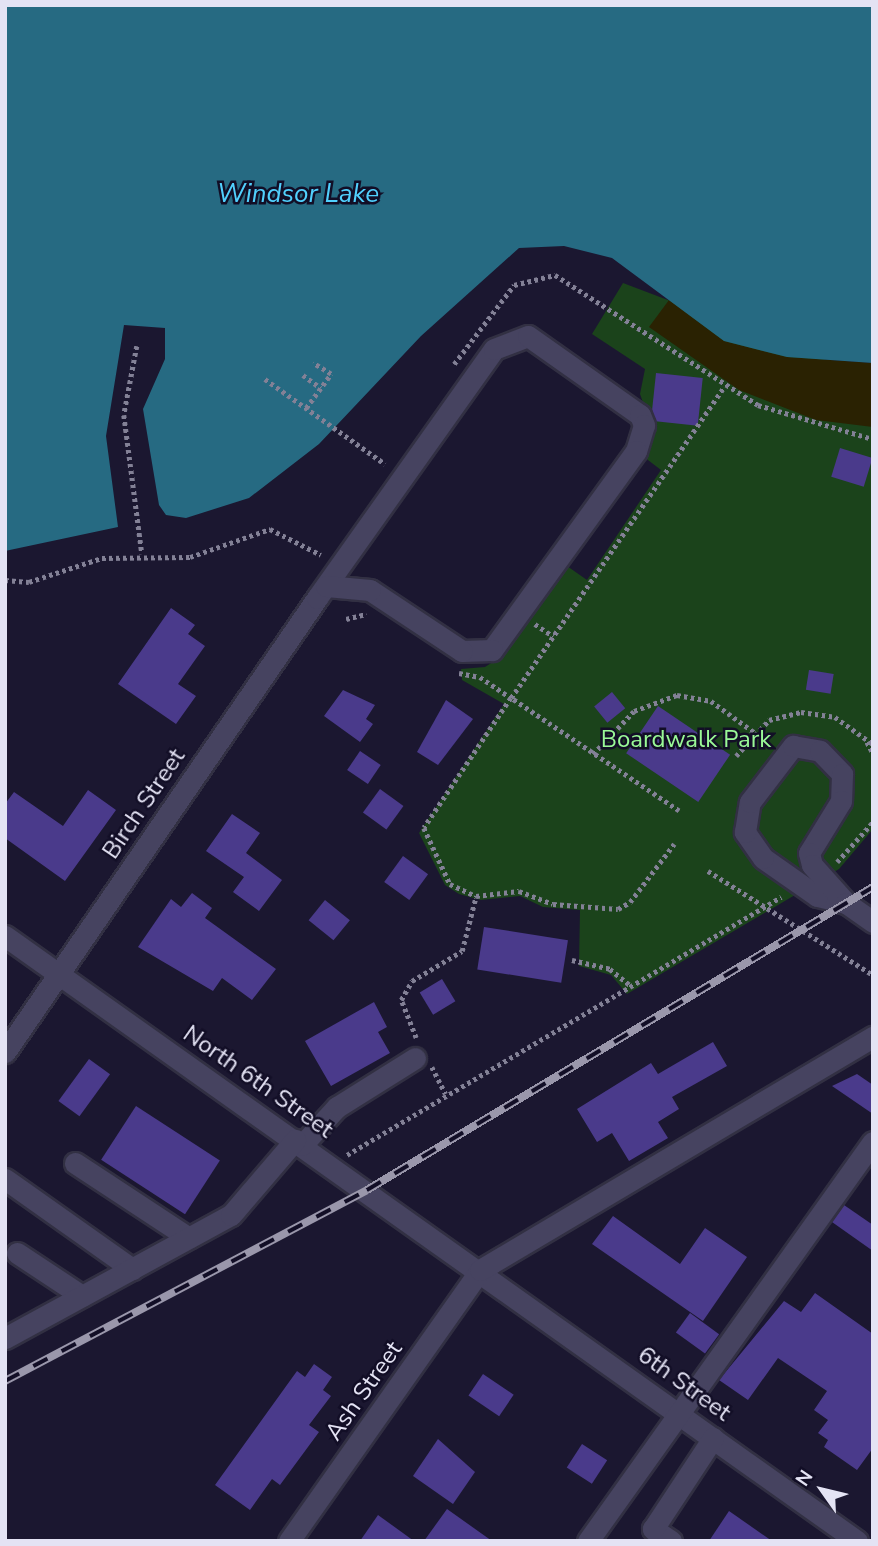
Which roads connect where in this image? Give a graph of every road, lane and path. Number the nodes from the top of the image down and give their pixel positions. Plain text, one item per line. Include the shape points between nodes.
1 (137, 346) dead end
2 (313, 363) dead end
3 (303, 375) dead end
4 (265, 379) dead end
5 (724, 387) dead end
6 (321, 388) junction
7 (306, 408) junction
8 (386, 464) dead end
9 (142, 554) dead end
10 (326, 586) junction
11 (511, 698) junction
12 (754, 732) dead end
13 (866, 741) dead end
14 (873, 753) edge
15 (593, 754) junction
16 (679, 811) dead end
17 (873, 822) edge
18 (674, 844) dead end
19 (832, 865) dead end
20 (708, 871) dead end
21 (790, 891) dead end
22 (476, 896) junction
23 (846, 903) junction
24 (766, 907) junction
25 (873, 922) edge
26 (5, 936) edge
27 (572, 960) dead end
28 (58, 975) junction
29 (873, 975) edge
30 (632, 987) junction
31 (873, 1037) edge
32 (5, 1052) edge
33 (421, 1054) junction
34 (446, 1094) junction
35 (298, 1142) junction
36 (873, 1142) edge
37 (75, 1163) dead end
38 (331, 1165) junction
39 (5, 1179) edge
40 (189, 1238) junction
41 (17, 1253) dead end
42 (132, 1269) junction
43 (480, 1270) junction
44 (82, 1296) junction
45 (7, 1335) edge
46 (680, 1414) junction
47 (713, 1438) junction
48 (289, 1541) edge
49 (588, 1541) edge
50 (671, 1541) edge
51 (856, 1541) edge

1 - 9 path via 124,415
2 - 6 path via 331,374
3 - 6 path
4 - 7 path
5 - 11 path
6 - 7 path
7 - 8 path
10 - 10 street, Birch Street via 370,590 462,652 492,650 636,451 644,425 633,407 518,335 494,349
10 - 28 street, Birch Street
11 - 15 path
11 - 22 path via 424,828 443,875
12 - 15 path via 711,701 677,695 634,711
13 - 14 path
15 - 16 path
17 - 19 path via 851,853
18 - 22 path via 630,902 618,909 553,904 519,891
20 - 24 path
21 - 24 path
22 - 33 path via 462,951 412,982 401,1000
23 - 23 street via 812,865 809,853 841,801 842,774 820,751 793,746 750,802 745,832 762,858 817,897
23 - 25 street
24 - 29 path
24 - 30 path
26 - 28 street, North 6th Street
27 - 30 path via 610,968
28 - 32 street, Birch Street
28 - 35 street, North 6th Street
30 - 34 path
31 - 43 street
33 - 34 path
33 - 35 street via 337,1107
34 - 38 path
35 - 38 street, North 6th Street
35 - 40 street via 231,1215
36 - 46 street
37 - 40 street
38 - 43 street, North 6th Street
39 - 42 street
40 - 42 street
41 - 44 street
42 - 44 street
43 - 46 street, 6th Street
43 - 48 street, Ash Street
44 - 45 street
46 - 47 street, 6th Street
46 - 49 street
47 - 50 street via 653,1529
47 - 51 street, 6th Street

